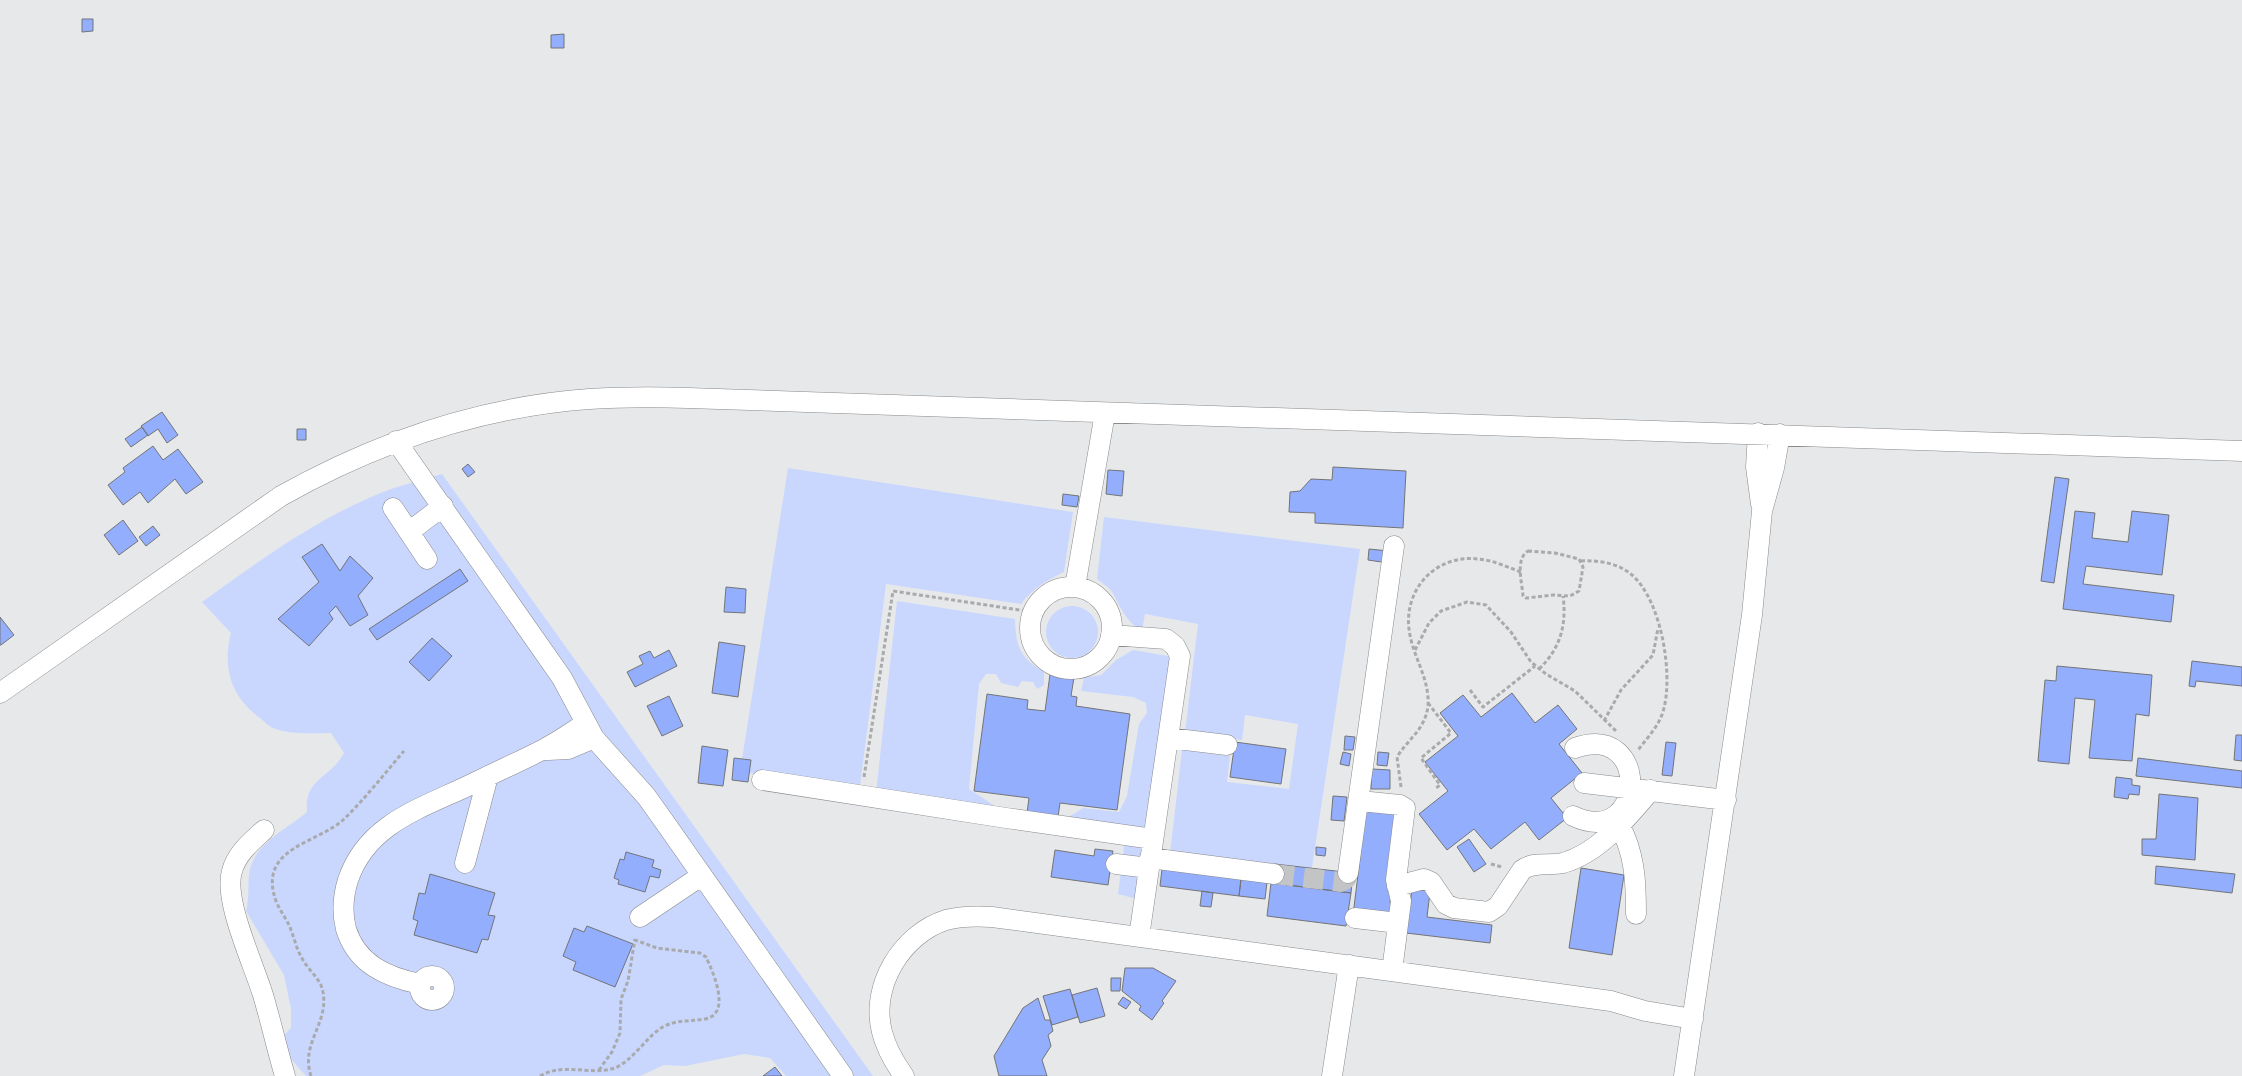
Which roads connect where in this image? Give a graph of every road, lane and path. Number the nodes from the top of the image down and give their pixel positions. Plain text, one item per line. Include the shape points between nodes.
1 (1105, 413) junction
2 (1758, 433) junction
3 (1780, 434) junction
4 (396, 441) junction
5 (2242, 451) edge
6 (443, 506) junction
7 (394, 508) dead end
8 (1762, 511) junction
9 (409, 532) junction
10 (1394, 546) dead end
11 (427, 559) dead end
12 (1582, 561) junction
13 (1521, 572) junction
14 (1075, 588) junction
15 (1564, 596) junction
16 (1033, 612) junction
17 (1658, 627) junction
18 (1111, 635) junction
19 (1415, 651) junction
20 (1535, 666) junction
21 (1539, 669) junction
22 (4, 683) edge
23 (1470, 690) dead end
24 (1428, 703) junction
25 (1604, 721) junction
26 (590, 731) junction
27 (1621, 737) dead end
28 (1169, 738) junction
29 (1227, 745) dead end
30 (1575, 748) dead end
31 (404, 751) dead end
32 (1626, 762) junction
33 (488, 776) junction
34 (762, 780) dead end
35 (1584, 782) dead end
36 (1435, 789) dead end
37 (1641, 789) junction
38 (862, 795) junction
39 (1726, 800) junction
40 (1370, 802) dead end
41 (1405, 808) junction
42 (1573, 816) dead end
43 (1619, 824) junction
44 (264, 830) dead end
45 (1151, 855) junction
46 (465, 863) dead end
47 (1116, 864) dead end
48 (1348, 873) dead end
49 (1274, 874) tunnel mouth
50 (701, 876) junction
51 (1397, 886) junction
52 (1636, 914) dead end
53 (640, 917) joint
54 (1354, 918) dead end
55 (1398, 923) junction
56 (1139, 937) junction
57 (634, 940) junction
58 (1349, 965) junction
59 (1392, 971) junction
60 (420, 984) dead end
61 (1694, 1012) junction
62 (599, 1071) junction
63 (284, 1076) edge
64 (311, 1076) edge
65 (540, 1076) edge
66 (843, 1076) edge
67 (904, 1076) edge
68 (1332, 1076) edge
69 (1684, 1076) edge

1 - 2 street
1 - 4 street via 688,398 589,399 492,412
1 - 14 street
2 - 3 street
2 - 8 street via 1756,467
3 - 5 street
3 - 8 street
4 - 6 street
4 - 22 street via 318,475 281,496
6 - 9 street
6 - 26 street via 562,678
7 - 9 street
8 - 39 street via 1752,615
9 - 11 street
10 - 48 street
12 - 13 path via 1554,553 1528,551 1521,558
12 - 15 path via 1579,591
12 - 17 path via 1609,563 1633,576 1646,595
13 - 15 path via 1526,598
13 - 19 path via 1468,558 1448,562 1429,572 1416,590 1409,615
14 - 16 street via 1065,588 1046,596
14 - 18 street via 1096,596 1103,604 1110,618
15 - 21 path via 1565,619 1561,636 1554,652
16 - 18 street via 1030,635 1034,646 1048,662 1059,667 1082,667 1092,662 1101,655
16 - 38 path via 893,591
17 - 25 path via 1653,655 1621,690
17 - 32 path via 1666,663 1664,708 1656,726
18 - 28 street via 1166,639 1175,646 1180,656 1180,668
19 - 20 path via 1429,623 1441,611 1458,604 1476,602 1486,605 1501,619
19 - 24 path via 1427,686
20 - 21 path
20 - 23 path via 1483,707
21 - 25 path via 1576,691
24 - 36 path via 1451,733 1421,758 1440,784
24 - 41 path via 1421,728 1397,757
25 - 27 path
26 - 33 street via 568,749 544,749
26 - 50 street via 646,796
28 - 29 street
28 - 45 street
30 - 32 street via 1603,745
31 - 64 path via 340,822 287,852 274,875 277,902 303,960 323,992 322,1016 308,1052
32 - 37 street via 1632,779
33 - 46 street
33 - 60 street via 392,822 363,850 348,880 343,913 349,938 356,949 385,974
34 - 38 street
35 - 37 street
37 - 39 street
37 - 42 street via 1610,818 1591,822
37 - 43 street
38 - 45 street via 1006,818
39 - 61 street
40 - 41 street
41 - 51 street
43 - 51 street via 1576,858 1525,867 1498,906 1489,912 1454,908 1440,898 1431,882 1424,879
43 - 52 street via 1636,872
44 - 63 street via 236,860 230,885 234,910 263,994
45 - 47 street
45 - 49 street
45 - 56 street
50 - 53 street
50 - 66 street
51 - 55 street via 1401,901
53 - 57 path
54 - 55 street
55 - 59 street
56 - 58 street
56 - 67 street via 968,916 946,920 925,930 893,963 883,984 881,1030 889,1052
57 - 62 path via 622,999 620,1033
57 - 62 path via 657,948 700,953 706,957 720,1008 707,1019 685,1020 661,1028 615,1068
58 - 59 street
58 - 68 street
59 - 61 street via 1611,1002 1644,1000
61 - 69 street
62 - 65 path via 556,1070

